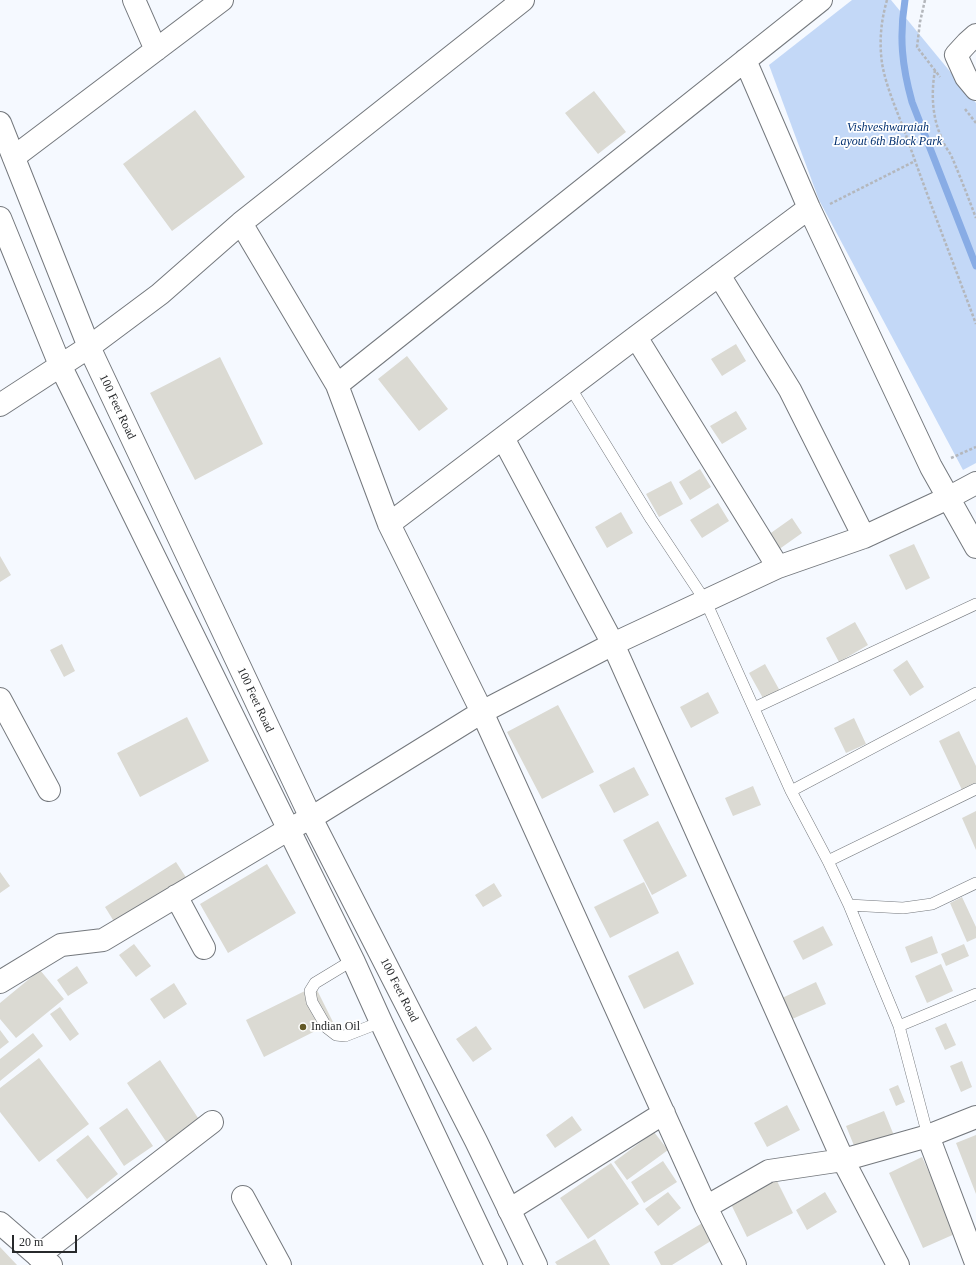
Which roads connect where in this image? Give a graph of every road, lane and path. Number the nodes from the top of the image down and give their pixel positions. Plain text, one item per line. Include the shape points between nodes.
1 (134, 0) edge
2 (222, 0) edge
3 (523, 0) edge
4 (821, 0) edge
5 (887, 0) edge
6 (925, 0) edge
7 (976, 35) edge
8 (917, 47) dead end
9 (156, 50) junction
10 (745, 60) junction
11 (935, 70) dead end
12 (976, 89) edge
13 (0, 123) edge
14 (14, 157) junction
15 (915, 161) junction
16 (810, 211) junction
17 (0, 218) edge
18 (976, 218) edge
19 (241, 223) junction
20 (719, 275) junction
21 (976, 324) edge
22 (636, 337) junction
23 (89, 347) junction
24 (60, 365) junction
25 (337, 385) junction
26 (570, 387) junction
27 (0, 405) edge
28 (503, 438) junction
29 (976, 447) edge
30 (931, 467) junction
31 (976, 483) edge
32 (948, 498) junction
33 (389, 524) junction
34 (864, 537) junction
35 (976, 546) edge
36 (778, 567) junction
37 (706, 602) junction
38 (976, 604) edge
39 (613, 644) junction
40 (976, 693) edge
41 (0, 699) edge
42 (754, 708) junction
43 (482, 712) junction
44 (976, 789) edge
45 (49, 790) dead end
46 (791, 791) junction
47 (311, 818) junction
48 (289, 829) junction
49 (828, 861) junction
50 (976, 883) edge
51 (176, 896) junction
52 (849, 905) junction
53 (204, 948) dead end
54 (353, 960) junction
55 (0, 982) edge
56 (976, 994) edge
57 (381, 1022) junction
58 (900, 1026) junction
59 (664, 1113) junction
60 (976, 1117) edge
61 (212, 1122) dead end
62 (928, 1136) junction
63 (842, 1160) junction
64 (243, 1197) dead end
65 (706, 1207) junction
66 (509, 1210) junction
67 (0, 1223) edge
68 (45, 1261) edge
69 (976, 1263) edge
70 (280, 1265) edge
71 (496, 1265) edge
72 (536, 1265) edge
73 (735, 1265) edge
74 (898, 1265) edge

1 - 9 street
2 - 9 street
3 - 19 street
4 - 10 street
5 - 15 path via 880,34 882,65
6 - 8 path
7 - 12 street via 956,55 966,77
9 - 14 street
10 - 16 street
10 - 25 street
11 - 18 path via 932,99 937,127
13 - 14 street, 100 Feet Road
14 - 23 street, 100 Feet Road
15 - 16 path
15 - 21 path
16 - 20 street
16 - 30 street
17 - 24 street
19 - 23 street via 160,294
19 - 25 street
20 - 22 street
20 - 34 street via 790,390
22 - 26 street
22 - 36 street
23 - 24 street
23 - 47 street, 100 Feet Road
24 - 27 street
24 - 48 street
25 - 33 street
26 - 28 street
26 - 37 lane via 651,519
28 - 33 street
28 - 39 street
29 - 30 path
30 - 32 street
31 - 32 street
32 - 34 street
32 - 35 street
33 - 43 street
34 - 36 street
36 - 37 street
37 - 39 street
37 - 42 lane
38 - 42 lane
39 - 43 street
39 - 63 street
40 - 46 lane
41 - 45 street
42 - 46 lane
43 - 47 street
43 - 59 street
44 - 49 lane
46 - 49 lane
47 - 48 street
47 - 66 street, 100 Feet Road
48 - 51 street
48 - 54 street
49 - 52 lane
50 - 52 lane via 932,904 903,908
51 - 53 street
51 - 55 street via 103,940 61,945
52 - 58 lane
54 - 57 street
54 - 57 lane via 315,983 310,991 312,1002 327,1028 336,1035 345,1036
56 - 58 lane
57 - 71 street
58 - 62 lane
59 - 65 street
59 - 66 street
60 - 62 street
61 - 68 street
62 - 63 street
62 - 69 street
63 - 65 street via 769,1171
63 - 74 street
64 - 70 street
65 - 73 street
66 - 72 street, 100 Feet Road
67 - 68 street

